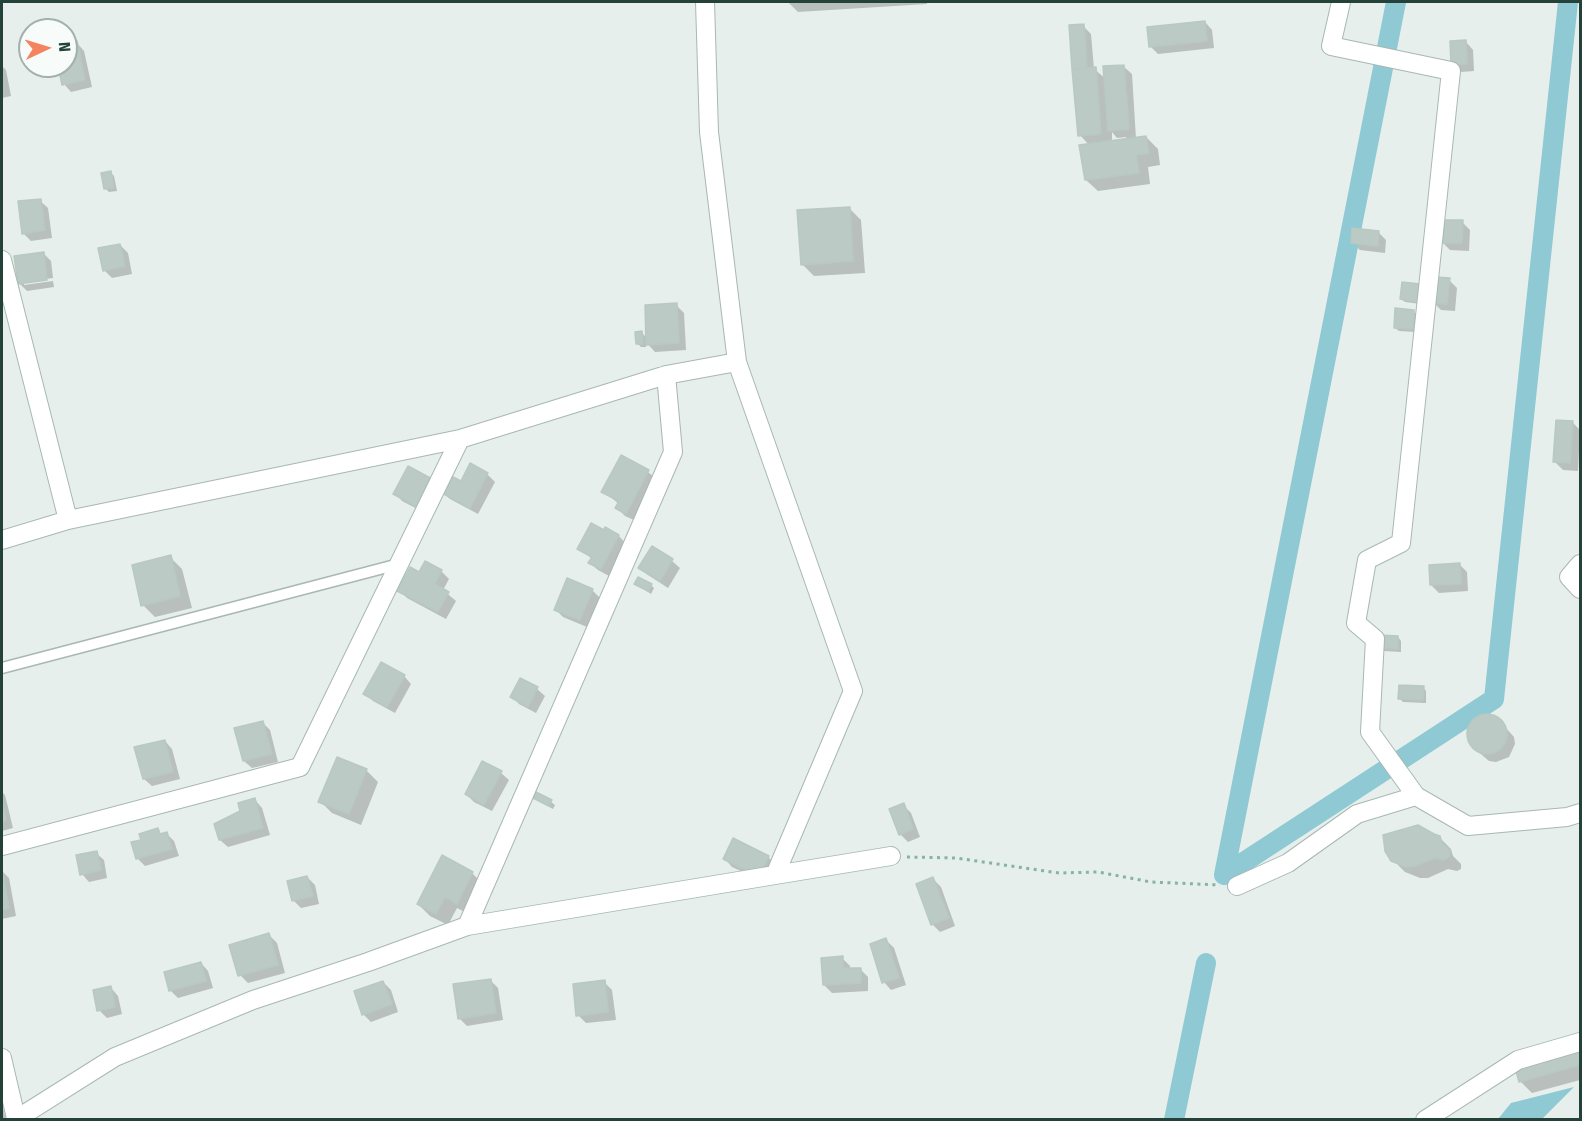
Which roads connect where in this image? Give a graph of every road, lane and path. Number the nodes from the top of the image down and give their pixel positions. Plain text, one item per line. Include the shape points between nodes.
1 (705, 2) edge
2 (1341, 2) edge
3 (2, 260) edge
4 (737, 362) junction
5 (666, 375) junction
6 (460, 439) junction
7 (68, 519) junction
8 (2, 540) edge
9 (399, 564) junction
10 (1581, 564) edge
11 (1581, 589) edge
12 (2, 668) edge
13 (1416, 796) junction
14 (1581, 813) edge
15 (2, 846) edge
16 (891, 856) joint
17 (775, 874) junction
18 (1237, 886) joint
19 (467, 926) junction
20 (1581, 1042) edge
21 (2, 1058) edge
22 (15, 1119) edge
23 (1425, 1119) edge

1 - 4 street via 709,132
2 - 13 street via 1331,46 1451,71 1401,543 1367,560 1356,623 1375,639 1370,732
3 - 7 street
4 - 5 street
4 - 17 street via 853,691
5 - 6 street
5 - 19 street via 673,452
6 - 7 street
6 - 9 street
7 - 8 street
9 - 12 lane
9 - 15 street via 300,767
10 - 11 street via 1569,577
13 - 14 street via 1468,826
13 - 18 street via 1357,814 1288,863
16 - 17 street
16 - 18 path via 956,858 1059,873 1098,872 1151,882
17 - 19 street
19 - 22 street via 253,1000 115,1057
20 - 23 street via 1518,1060
21 - 22 street

